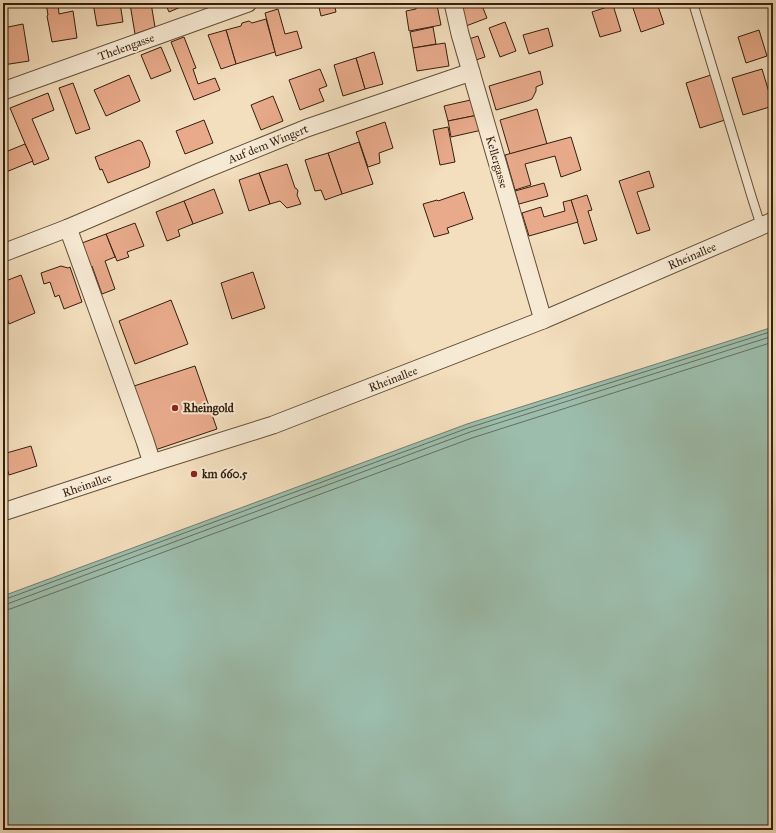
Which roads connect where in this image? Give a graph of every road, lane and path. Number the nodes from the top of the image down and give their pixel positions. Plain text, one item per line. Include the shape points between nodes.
1 (248, 3) edge
2 (453, 3) edge
3 (693, 3) edge
4 (472, 72) junction
5 (3, 91) edge
6 (767, 223) edge
7 (68, 228) junction
8 (3, 253) edge
9 (543, 320) junction
10 (152, 463) junction
11 (3, 512) edge

1 - 5 street, Thelengasse
2 - 4 street, Kellergasse
3 - 6 lane via 752,198
4 - 7 street, Auf dem Wingert via 307,128
4 - 9 street, Kellergasse
6 - 9 street, Rheinallee
7 - 8 street, Auf dem Wingert
7 - 10 street
9 - 10 street, Rheinallee via 273,425
10 - 11 street, Rheinallee

